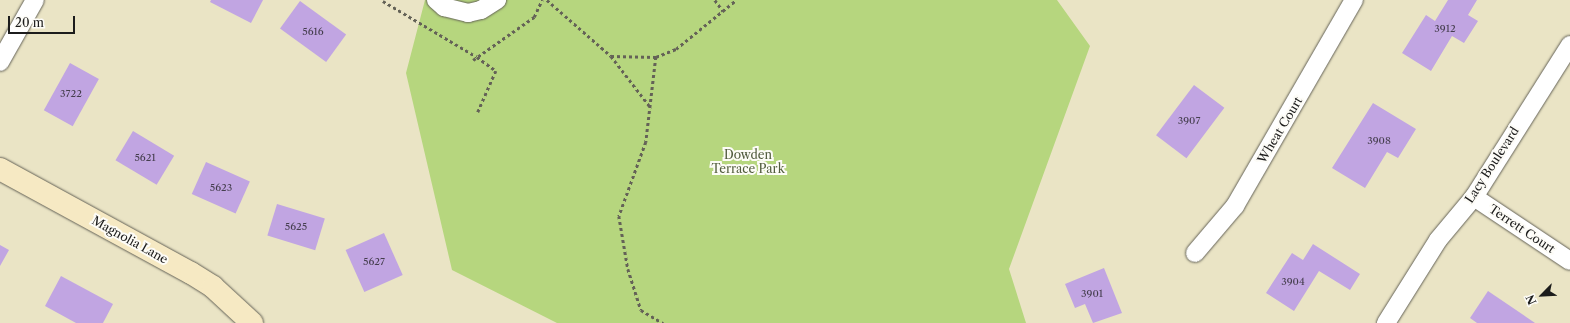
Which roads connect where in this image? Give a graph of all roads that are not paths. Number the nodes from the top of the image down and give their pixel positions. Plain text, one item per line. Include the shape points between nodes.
1 (36, 0) edge
2 (436, 0) edge
3 (497, 0) edge
4 (1354, 0) edge
5 (1570, 45) edge
6 (0, 62) edge
7 (0, 168) edge
8 (1474, 197) junction
9 (1195, 253) dead end
10 (1570, 261) edge
11 (252, 323) edge
12 (1386, 323) edge

1 - 6 street
2 - 3 street via 450,9 468,13 480,10
4 - 9 street, Wheat Court via 1235,206
5 - 8 street, Lacy Boulevard
7 - 11 street, Magnolia Lane via 191,273 213,287
8 - 10 street, Terrett Court
8 - 12 street, Lacy Boulevard via 1438,240

